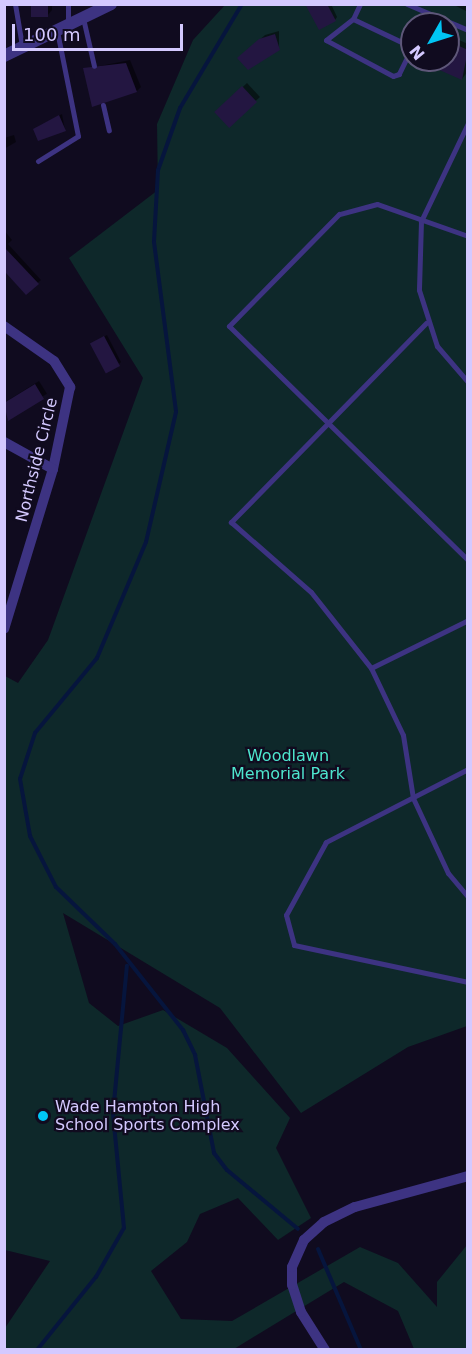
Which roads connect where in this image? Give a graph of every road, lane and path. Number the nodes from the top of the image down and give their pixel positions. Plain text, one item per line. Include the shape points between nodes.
1 (15, 4) edge
2 (68, 4) edge
3 (111, 4) edge
4 (360, 4) edge
5 (406, 4) edge
6 (90, 11) edge
7 (353, 19) junction
8 (62, 27) junction
9 (468, 30) edge
10 (22, 46) junction
11 (4, 56) edge
12 (94, 66) dead end
13 (103, 105) dead end
14 (468, 123) edge
15 (109, 130) dead end
16 (38, 161) dead end
17 (421, 221) junction
18 (468, 236) edge
19 (426, 323) junction
20 (4, 326) edge
21 (468, 382) edge
22 (329, 424) junction
23 (4, 442) edge
24 (53, 469) junction
25 (468, 560) edge
26 (468, 621) edge
27 (4, 628) edge
28 (372, 668) junction
29 (468, 769) edge
30 (413, 798) junction
31 (468, 897) edge
32 (468, 982) edge
33 (468, 1176) edge
34 (325, 1350) edge

1 - 10 lane
2 - 8 lane
3 - 6 street
4 - 7 lane
5 - 9 lane
6 - 8 street
6 - 12 lane
7 - 7 lane via 327,35 328,45 399,74 412,47
8 - 10 street
8 - 16 lane via 78,136
10 - 11 street
13 - 15 lane
14 - 17 lane
17 - 18 lane
17 - 19 lane via 419,290
17 - 22 lane via 377,204 339,214 229,326
19 - 21 lane via 437,346
19 - 22 lane
20 - 24 street, Northside Circle via 54,361 68,381
22 - 25 lane
22 - 28 lane via 231,522 311,592
23 - 24 street
24 - 27 street, Northside Circle
26 - 28 lane
28 - 30 lane via 403,735
29 - 30 lane
30 - 31 lane via 447,873
30 - 32 lane via 327,842 286,915 294,945
33 - 34 street via 355,1208 324,1222 304,1240 292,1267 292,1285 301,1312

